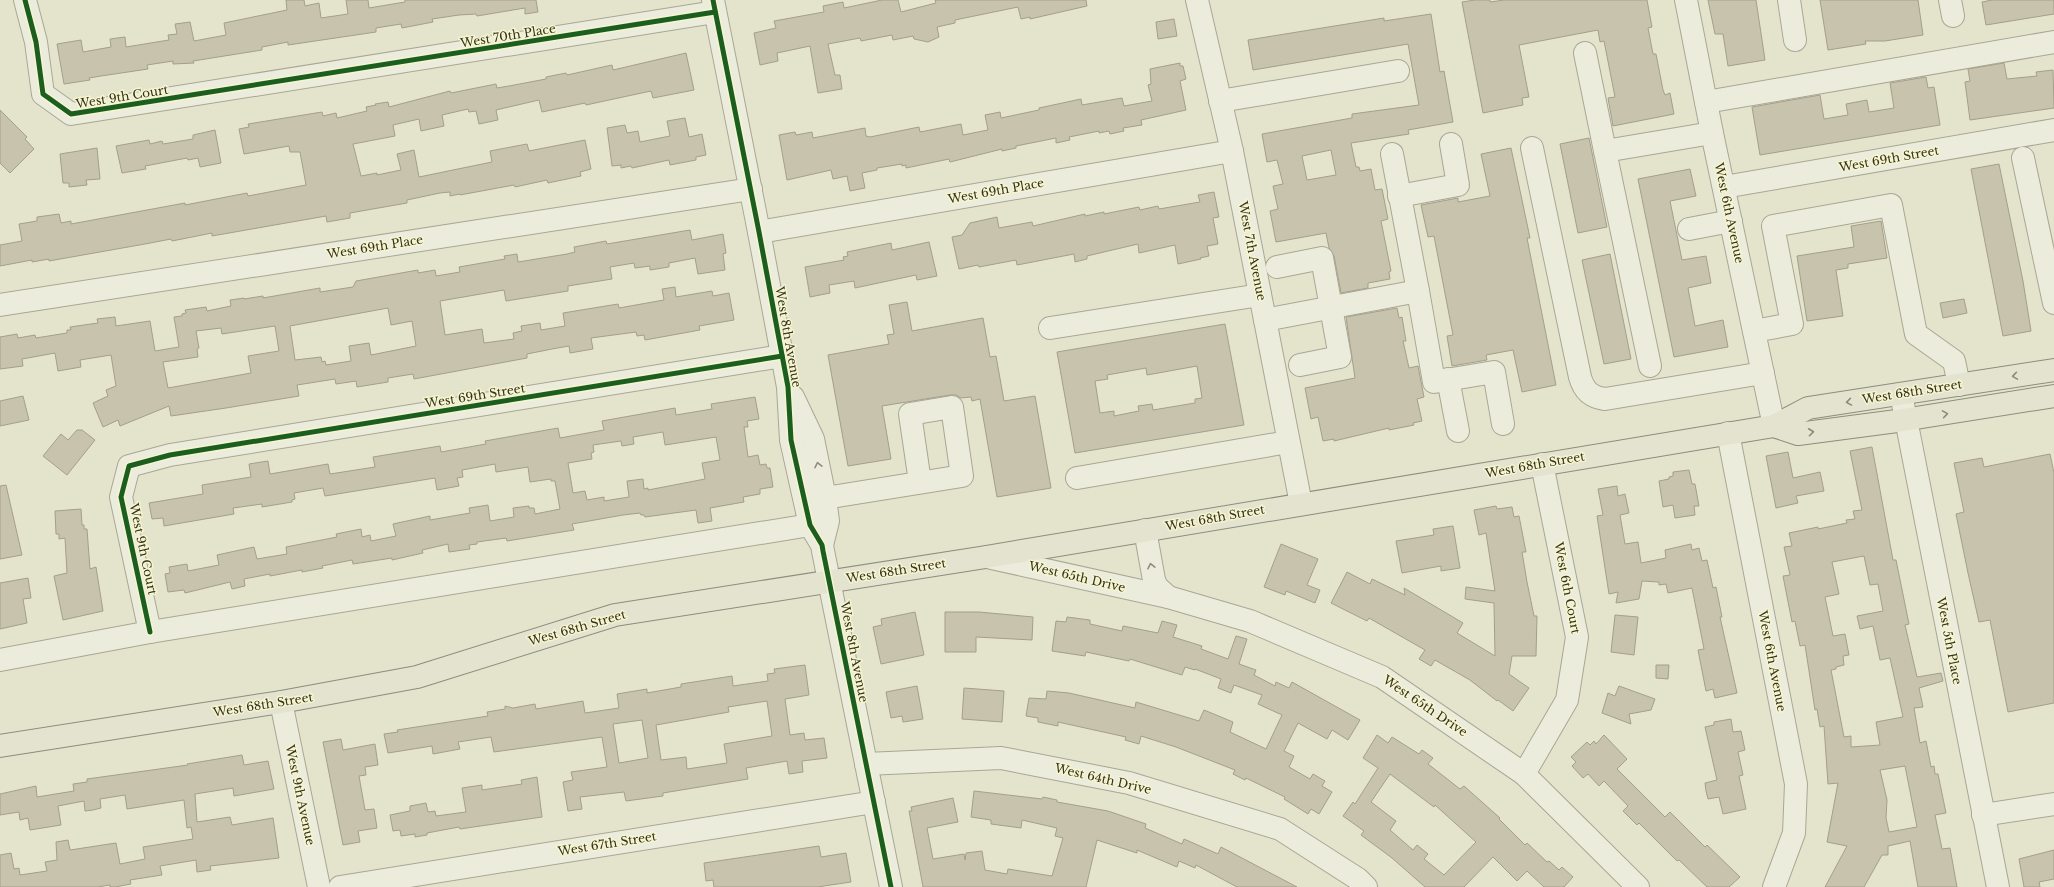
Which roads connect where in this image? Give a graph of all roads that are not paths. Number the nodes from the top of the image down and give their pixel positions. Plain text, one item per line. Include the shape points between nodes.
1 (25, 0) edge
2 (1197, 0) edge
3 (1686, 0) edge
4 (1789, 0) edge
5 (714, 6) edge
6 (1795, 40) dead end
7 (2054, 42) edge
8 (1585, 53) dead end
9 (1398, 71) dead end
10 (305, 79) joint
11 (1220, 101) junction
12 (1706, 102) junction
13 (2054, 130) edge
14 (1712, 133) junction
15 (1451, 144) dead end
16 (1532, 148) dead end
17 (1232, 151) junction
18 (1605, 151) junction
19 (1392, 154) dead end
20 (2023, 158) dead end
21 (1724, 187) junction
22 (751, 189) junction
23 (1400, 196) junction
24 (1731, 221) junction
25 (1689, 229) dead end
26 (759, 232) junction
27 (1277, 267) dead end
28 (1418, 291) junction
29 (1260, 295) junction
30 (2054, 303) edge
31 (0, 305) edge
32 (1331, 307) junction
33 (1265, 320) junction
34 (1050, 328) dead end
35 (1754, 331) junction
36 (782, 356) junction
37 (1300, 365) dead end
38 (1650, 366) dead end
39 (2054, 370) edge
40 (1763, 373) junction
41 (1448, 379) junction
42 (1959, 385) junction
43 (788, 387) junction
44 (1901, 394) junction
45 (2054, 396) edge
46 (1906, 420) junction
47 (1503, 424) dead end
48 (1774, 426) junction
49 (1458, 431) dead end
50 (1728, 433) junction
51 (1288, 442) junction
52 (170, 455) joint
53 (1542, 464) junction
54 (1077, 478) dead end
55 (920, 482) dead end
56 (825, 498) junction
57 (1301, 504) junction
58 (810, 525) junction
59 (1145, 530) junction
60 (822, 545) junction
61 (986, 557) junction
62 (830, 582) junction
63 (1168, 597) junction
64 (150, 632) junction
65 (0, 660) edge
66 (281, 702) junction
67 (0, 746) edge
68 (866, 764) junction
69 (1524, 774) junction
70 (874, 802) junction
71 (2054, 804) edge
72 (1983, 815) junction
73 (318, 887) edge
74 (340, 887) edge
75 (891, 887) edge
76 (1366, 887) edge
77 (1638, 887) edge
78 (1774, 887) edge
79 (1998, 887) edge

1 - 10 street, West 9th Court via 36,42 43,94 71,114
2 - 11 street, West 7th Avenue
3 - 12 street, West 6th Avenue
4 - 6 street
5 - 10 street, West 70th Place
5 - 22 street, West 8th Avenue
7 - 12 street
8 - 18 street
9 - 11 street
11 - 17 street, West 7th Avenue
12 - 14 street, West 6th Avenue
13 - 21 street, West 69th Street
14 - 18 street
14 - 21 street, West 6th Avenue
15 - 23 street via 1458,185
16 - 40 street via 1580,377 1586,392 1596,398 1605,399
17 - 26 street, West 69th Place
17 - 29 street, West 7th Avenue
18 - 38 street
19 - 23 street
20 - 30 street
21 - 24 street, West 6th Avenue
22 - 26 street, West 8th Avenue
22 - 31 street, West 69th Place
23 - 28 street
24 - 25 street
24 - 35 street, West 6th Avenue
26 - 36 street, West 8th Avenue
27 - 32 street via 1322,258
28 - 32 street
28 - 41 street via 1434,382
29 - 33 street, West 7th Avenue
29 - 34 street
32 - 33 street
32 - 37 street via 1340,357
33 - 51 street, West 7th Avenue
35 - 40 street, West 6th Avenue
35 - 42 street via 1792,324 1773,226 1891,205 1916,334 1954,361
36 - 43 street, West 8th Avenue
36 - 52 street, West 69th Street
39 -> 42 main road, West 68th Street
40 - 48 street, West 6th Avenue
41 - 47 street via 1494,372
41 - 49 street
42 - 44 main road, West 68th Street
56 -> 43 street, West 8th Avenue via 813,439
43 - 58 street, West 8th Avenue via 791,440
44 - 46 street, West 5th Place
44 -> 48 main road, West 68th Street via 1808,408
46 -> 45 main road, West 68th Street
48 -> 46 main road, West 68th Street via 1798,434
46 - 72 street, West 5th Place
48 - 50 main road, West 68th Street
50 - 53 main road, West 68th Street
50 - 78 street, West 6th Avenue via 1796,784 1794,833
51 - 54 street
51 - 57 street, West 7th Avenue
52 - 64 street, West 9th Court via 129,466 122,497
53 - 57 main road, West 68th Street
53 - 69 street, West 6th Court via 1577,637 1567,700
55 - 56 street
56 - 60 street, West 8th Avenue via 828,520
57 - 59 main road, West 68th Street
58 - 60 street, West 8th Avenue
58 - 64 street
59 - 61 main road, West 68th Street
63 -> 59 street via 1157,587 1154,580
60 - 62 street, West 8th Avenue
61 - 62 main road, West 68th Street
61 - 63 street, West 65th Drive
62 - 66 main road, West 68th Street via 615,615 418,677
62 - 68 street, West 8th Avenue
63 - 69 street, West 65th Drive via 1250,621 1382,677
64 - 65 street
66 - 67 main road, West 68th Street
66 - 73 street, West 9th Avenue
68 - 70 street, West 8th Avenue
68 - 76 street, West 64th Drive via 1001,758 1128,783 1280,829 1358,879
69 - 77 street, West 65th Drive
70 - 74 street, West 67th Street
70 - 75 street, West 8th Avenue
71 - 72 street
72 - 79 street, West 5th Place

